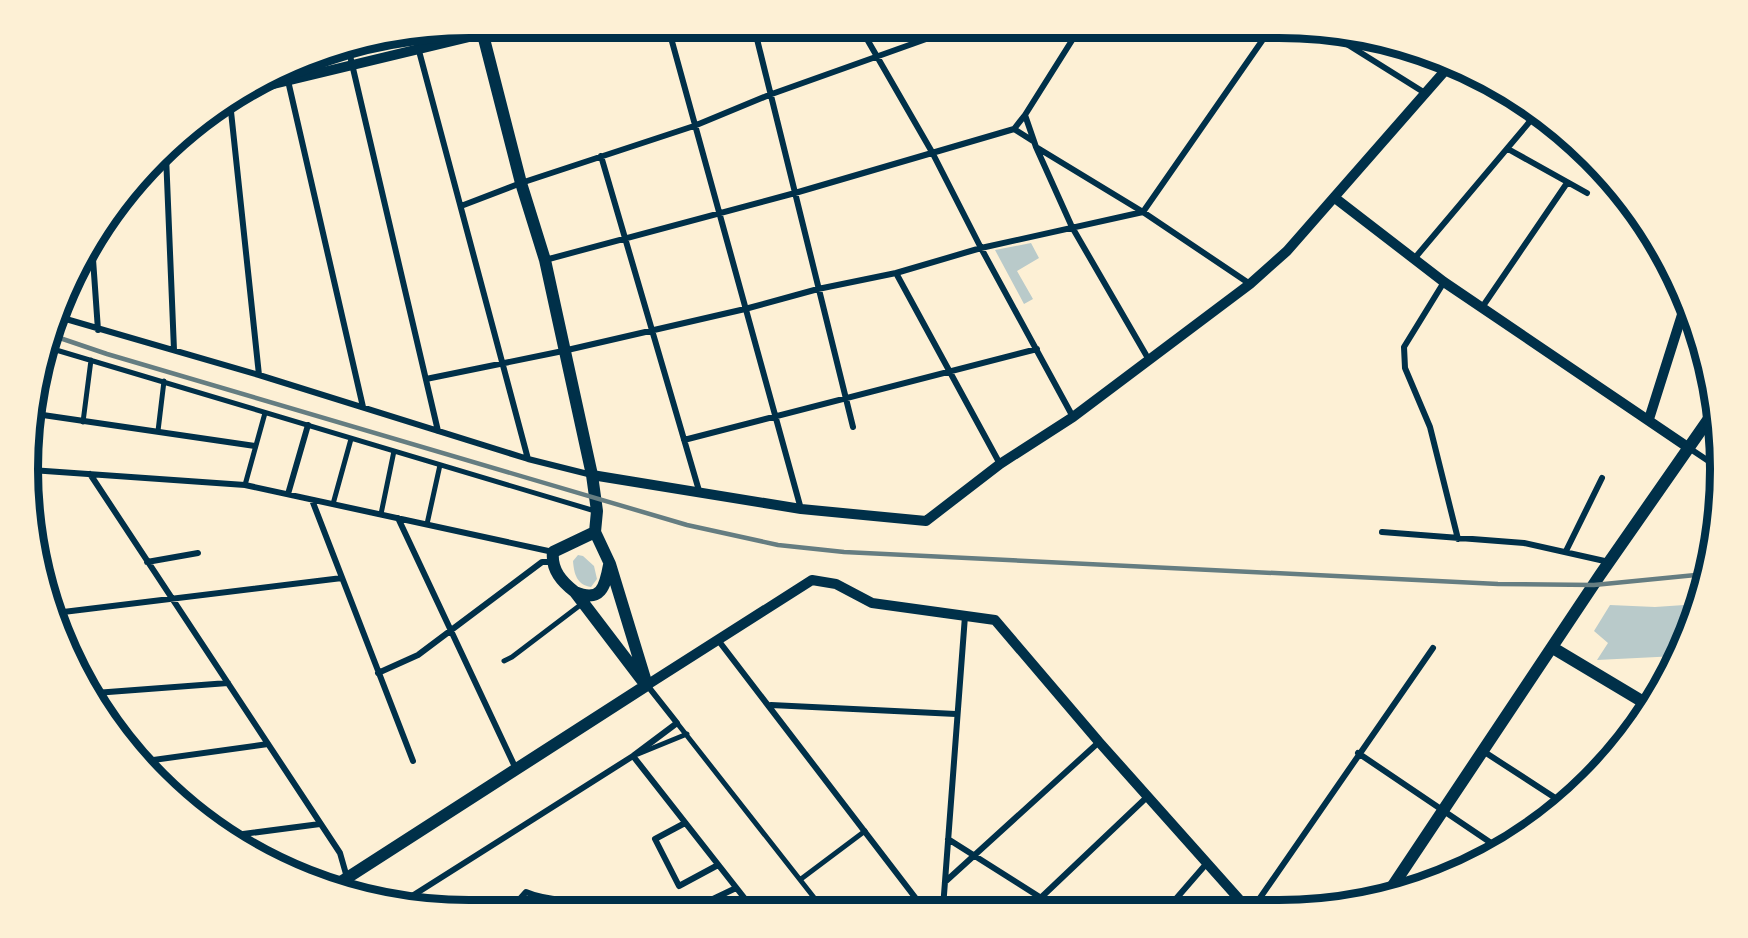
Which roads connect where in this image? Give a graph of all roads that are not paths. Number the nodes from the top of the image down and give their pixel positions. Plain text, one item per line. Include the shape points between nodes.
1 (455, 38) edge
2 (484, 38) edge
3 (671, 38) edge
4 (756, 38) edge
5 (866, 38) edge
6 (928, 38) edge
7 (1071, 38) edge
8 (1265, 38) edge
9 (416, 41) edge
10 (1345, 43) edge
11 (419, 49) junction
12 (350, 54) edge
13 (876, 56) junction
14 (352, 66) junction
15 (1445, 71) edge
16 (287, 77) edge
17 (290, 77) edge
18 (1425, 93) junction
19 (769, 95) junction
20 (231, 109) edge
21 (1025, 115) junction
22 (1532, 119) edge
23 (694, 126) junction
24 (1014, 129) junction
25 (1035, 144) junction
26 (1508, 149) junction
27 (932, 152) junction
28 (601, 156) junction
29 (166, 162) edge
30 (521, 183) junction
31 (1567, 183) junction
32 (795, 193) junction
33 (1587, 193) dead end
34 (1335, 198) junction
35 (462, 206) junction
36 (1143, 212) junction
37 (718, 213) junction
38 (1072, 227) junction
39 (626, 237) junction
40 (981, 248) junction
41 (93, 257) edge
42 (544, 260) junction
43 (1413, 260) junction
44 (896, 273) junction
45 (1444, 282) junction
46 (1250, 284) junction
47 (818, 289) junction
48 (1482, 306) junction
49 (745, 309) junction
50 (1682, 315) edge
51 (64, 319) edge
52 (652, 329) junction
53 (98, 330) junction
54 (54, 349) edge
55 (1037, 349) junction
56 (174, 350) junction
57 (563, 351) junction
58 (91, 360) junction
59 (1149, 360) junction
60 (503, 363) junction
61 (948, 371) junction
62 (259, 375) junction
63 (426, 379) junction
64 (164, 381) junction
65 (847, 398) junction
66 (363, 407) junction
67 (265, 413) junction
68 (41, 415) edge
69 (775, 416) junction
70 (1073, 417) junction
71 (1649, 419) junction
72 (1708, 421) edge
73 (82, 422) junction
74 (308, 425) junction
75 (853, 427) dead end
76 (158, 431) junction
77 (438, 431) junction
78 (351, 439) junction
79 (684, 440) junction
80 (255, 446) junction
81 (1689, 448) junction
82 (394, 451) junction
83 (528, 459) junction
84 (1710, 462) edge
85 (1000, 464) junction
86 (440, 465) junction
87 (38, 470) edge
88 (90, 474) junction
89 (592, 475) junction
90 (1602, 478) dead end
91 (245, 485) junction
92 (288, 494) junction
93 (700, 494) junction
94 (312, 500) junction
95 (333, 504) junction
96 (801, 508) junction
97 (597, 511) junction
98 (381, 514) junction
99 (398, 518) junction
100 (427, 524) junction
101 (595, 532) junction
102 (1382, 532) dead end
103 (1458, 539) junction
104 (1566, 551) junction
105 (198, 553) dead end
106 (552, 557) junction
107 (147, 562) junction
108 (610, 564) junction
109 (1607, 566) junction
110 (342, 578) junction
111 (175, 598) junction
112 (579, 598) junction
113 (62, 612) edge
114 (965, 616) junction
115 (449, 632) junction
116 (718, 640) junction
117 (1433, 648) dead end
118 (1553, 648) junction
119 (504, 661) dead end
120 (378, 673) junction
121 (228, 683) junction
122 (647, 685) junction
123 (100, 693) edge
124 (1643, 702) edge
125 (771, 705) junction
126 (957, 714) junction
127 (677, 723) junction
128 (687, 734) junction
129 (1099, 742) junction
130 (268, 744) junction
131 (1483, 752) junction
132 (1358, 753) junction
133 (633, 756) junction
134 (151, 760) edge
135 (413, 761) dead end
136 (516, 769) junction
137 (1147, 797) junction
138 (1557, 799) edge
139 (1444, 810) junction
140 (685, 822) junction
141 (320, 824) junction
142 (865, 831) junction
143 (239, 835) edge
144 (948, 839) junction
145 (1493, 844) edge
146 (974, 854) junction
147 (1207, 862) junction
148 (718, 865) junction
149 (346, 879) junction
150 (801, 879) junction
151 (342, 882) edge
152 (945, 882) junction
153 (348, 883) edge
154 (1393, 885) edge
155 (736, 888) junction
156 (411, 897) edge
157 (1041, 898) junction
158 (519, 900) edge
159 (543, 900) edge
160 (711, 900) edge
161 (746, 900) edge
162 (817, 900) edge
163 (917, 900) edge
164 (944, 900) edge
165 (1044, 900) edge
166 (1175, 900) edge
167 (1240, 900) edge
168 (1258, 900) edge

1 - 11 street
2 - 30 main road
3 - 23 street
4 - 19 street
5 - 13 street
6 - 13 street
7 - 21 street
8 - 36 street
9 - 11 street
10 - 18 street
11 - 14 street
11 - 35 street
12 - 14 street
13 - 19 street
13 - 27 street
14 - 17 street
14 - 63 street
15 - 18 street
16 - 66 street
18 - 34 street
19 - 23 street
19 - 32 street
20 - 62 street
21 - 24 street
21 - 25 street
22 - 26 street
23 - 28 street
23 - 37 street
24 - 25 street
24 - 27 street
25 - 36 street
25 - 38 street
26 - 31 street
26 - 43 street
27 - 32 street
27 - 40 street
28 - 30 street
28 - 39 street
29 - 56 street
30 - 35 street
30 - 42 main road
31 - 33 street
31 - 48 street
32 - 37 street
32 - 47 street
34 - 43 street
34 - 46 street via 1287,251
35 - 60 street
36 - 38 street
36 - 46 street
37 - 39 street
37 - 49 street
38 - 40 street
38 - 59 street
39 - 42 street
39 - 52 street
40 - 44 street
40 - 55 street
41 - 53 street
42 - 57 main road
43 - 45 street
44 - 47 street
44 - 61 street
45 - 48 street
45 - 103 street via 1404,347 1405,368 1430,427
46 - 59 street
47 - 49 street
47 - 65 street
48 - 71 street
49 - 52 street
49 - 69 street
50 - 71 street
51 - 53 street
52 - 57 street
52 - 79 street
53 - 56 street
54 - 58 street
55 - 61 street
55 - 70 street
56 - 62 street
57 - 60 street
57 - 89 main road
58 - 64 street
58 - 73 street
59 - 70 street
60 - 63 street
60 - 83 street
61 - 65 street
61 - 85 street
62 - 66 street
63 - 77 street
64 - 67 street
64 - 76 street
65 - 69 street
65 - 75 street
66 - 77 street
67 - 74 street
67 - 80 street
68 - 73 street
69 - 79 street
69 - 96 street
70 - 85 street
71 - 81 street
72 - 81 main road
73 - 76 street
74 - 78 street
74 - 92 street
76 - 80 street
77 - 83 street
78 - 82 street
78 - 95 street
79 - 93 street
80 - 91 street
81 - 84 street
81 - 109 main road
82 - 86 street
82 - 98 street
83 - 89 street
85 - 96 street via 926,521
86 - 97 street
86 - 100 street
87 - 88 street
88 - 91 street
88 - 107 street
89 - 93 street
89 - 97 main road
90 - 104 street
91 - 92 street
92 - 94 street
93 - 96 street
94 - 95 street
94 - 110 street
95 - 98 street
97 - 101 main road
98 - 99 street
99 - 100 street
99 - 115 street
100 - 106 street
101 - 106 main road
101 - 108 main road
102 - 103 street
103 - 104 street via 1524,543
104 - 109 street
105 - 107 street
106 - 112 main road via 564,584
106 - 115 street
107 - 111 street
108 - 112 main road via 602,590 594,596
108 - 122 main road
109 - 118 main road
110 - 111 street
110 - 120 street
111 - 113 street
111 - 121 street
112 - 119 street via 538,638
112 - 122 main road
114 - 116 street via 872,603 836,584 812,580
114 - 126 street
114 - 129 street via 995,620
115 - 120 street via 418,655
115 - 136 street
116 - 122 street
116 - 125 street
117 - 132 street
118 - 124 main road
118 - 131 main road
120 - 135 street
121 - 123 street
121 - 130 street
122 - 127 street
122 - 136 main road
125 - 126 street
125 - 142 street
126 - 144 street
127 - 128 street
127 - 133 street
128 - 133 street
128 - 150 street
129 - 137 street
129 - 146 street
130 - 134 street
130 - 141 street
131 - 138 street
131 - 139 main road
132 - 139 street
132 - 168 street
133 - 140 street
133 - 156 street
136 - 149 main road
137 - 147 street
137 - 157 street
139 - 145 street
139 - 154 main road
140 - 148 street
140 - 148 street via 655,838 679,886
141 - 143 street
141 - 149 street via 340,853
142 - 150 street
142 - 163 street
144 - 146 street
144 - 152 street
146 - 152 street
146 - 157 street
147 - 166 street
147 - 167 street
148 - 155 street
149 - 151 main road
149 - 153 street
150 - 162 street
152 - 164 street
155 - 160 street
155 - 161 street
157 - 165 street
158 - 159 street via 526,892

